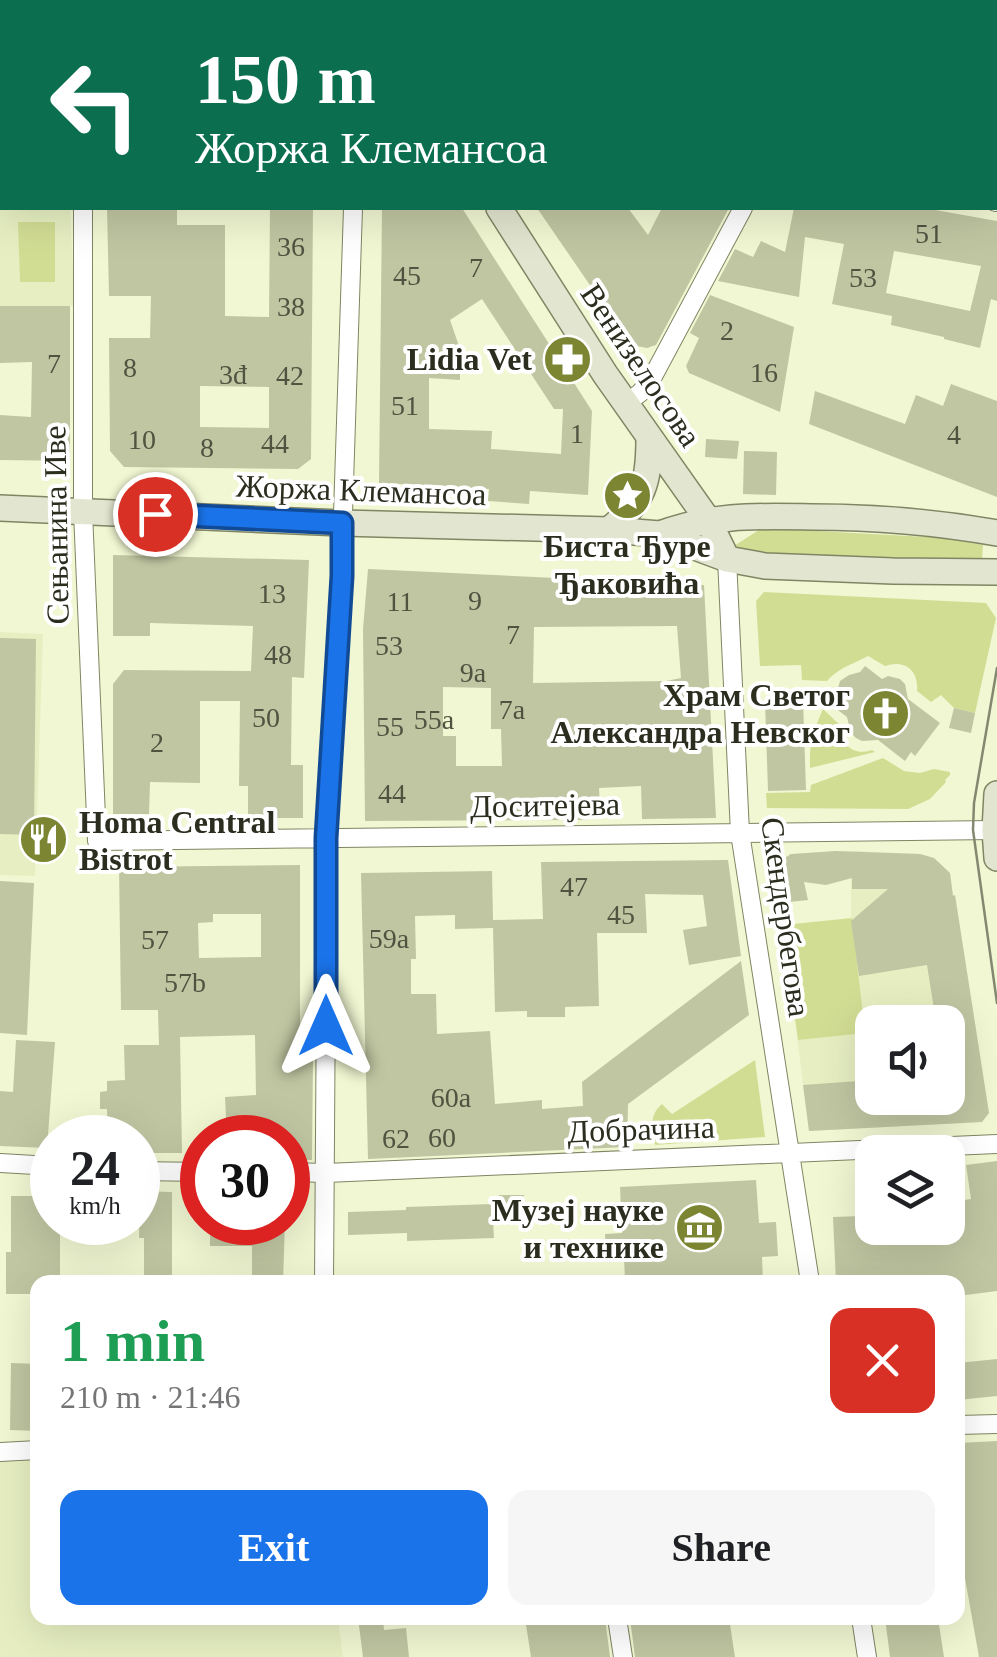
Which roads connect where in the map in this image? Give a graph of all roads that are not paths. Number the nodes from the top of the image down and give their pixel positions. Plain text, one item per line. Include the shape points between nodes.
1 (83, 210) edge
2 (353, 210) edge
3 (499, 210) edge
4 (742, 210) edge
5 (626, 404) junction
6 (649, 438) junction
7 (0, 508) edge
8 (83, 512) junction
9 (708, 520) junction
10 (342, 523) junction
11 (609, 530) junction
12 (997, 533) edge
13 (660, 534) junction
14 (728, 559) junction
15 (997, 572) edge
16 (997, 794) edge
17 (994, 830) edge
18 (740, 832) junction
19 (326, 838) junction
20 (96, 841) joint
21 (997, 858) edge
22 (997, 1144) edge
23 (792, 1152) junction
24 (0, 1163) edge
25 (30, 1165) edge
26 (310, 1172) edge
27 (326, 1172) junction
28 (324, 1275) edge
29 (809, 1275) edge
30 (997, 1424) edge
31 (965, 1426) edge
32 (30, 1450) edge
33 (0, 1452) edge
34 (617, 1625) edge
35 (862, 1625) edge
36 (623, 1657) edge
37 (867, 1657) edge

1 - 8 street, Сењанина Иве
2 - 10 street
3 - 5 main road, Венизелосова
4 - 5 street via 651,380
5 - 6 main road, Венизелосова
6 - 9 main road, Венизелосова
6 - 11 main road via 640,496
7 - 8 main road, Жоржа Клемансоа
8 - 10 main road, Жоржа Клемансоа
8 - 20 street, Сењанина Иве
9 - 12 main road, Жоржа Клемансоа via 865,517
9 - 13 main road, Жоржа Клемансоа
9 - 14 main road, Венизелосова
10 - 11 main road, Жоржа Клемансоа
10 - 19 street
11 - 13 main road, Жоржа Клемансоа
13 - 14 main road, Жоржа Клемансоа
14 - 15 main road, Жоржа Клемансоа via 765,566
14 - 18 street, Скендербегова
16 - 17 main road
17 - 18 street, Доситејева
17 - 21 main road
18 - 19 street, Доситејева
18 - 23 street, Скендербегова
19 - 20 street, Доситејева
19 - 27 street
22 - 23 street, Добрачина
23 - 27 street, Добрачина
23 - 29 street, Скендербегова
24 - 25 street
26 - 27 street, Добрачина
27 - 28 street
30 - 31 street
32 - 33 street
34 - 36 street
35 - 37 street

